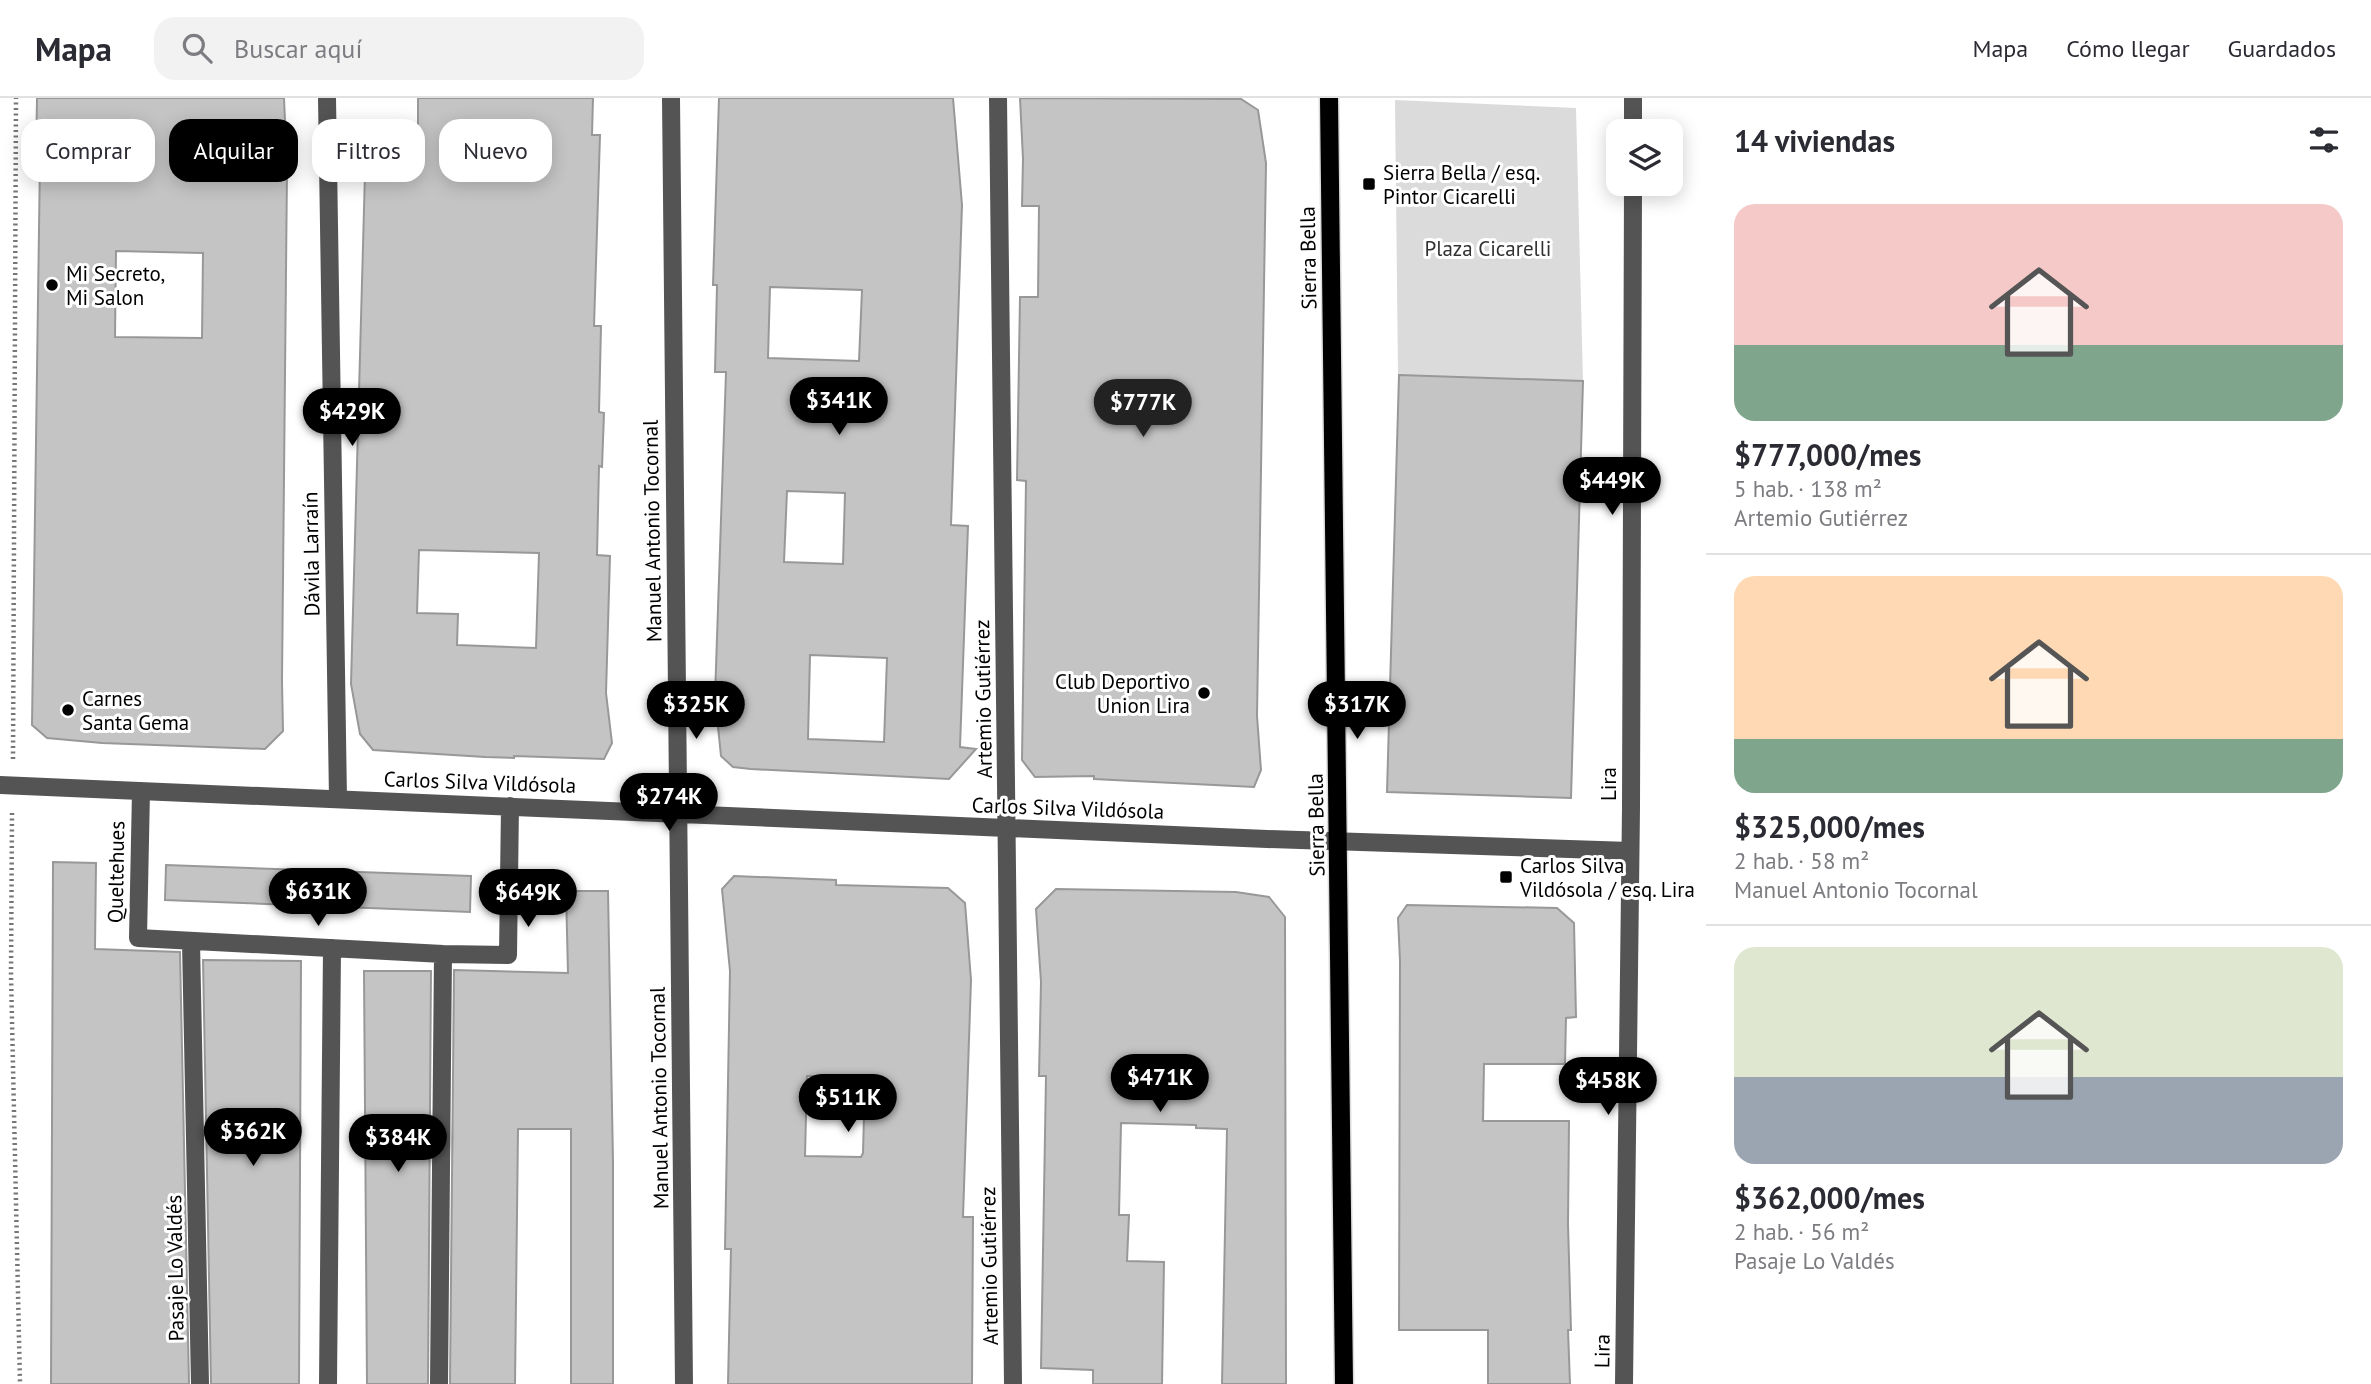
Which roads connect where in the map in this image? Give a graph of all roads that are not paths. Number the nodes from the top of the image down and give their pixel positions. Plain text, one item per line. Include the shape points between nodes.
1 (327, 98) edge
2 (671, 98) edge
3 (998, 98) edge
4 (1329, 98) edge
5 (1633, 98) edge
6 (1633, 119) edge
7 (1633, 196) edge
8 (6, 785) edge
9 (141, 791) junction
10 (338, 799) junction
11 (510, 806) junction
12 (679, 814) junction
13 (1007, 828) junction
14 (1339, 842) junction
15 (1630, 851) junction
16 (191, 942) junction
17 (332, 948) junction
18 (443, 954) junction
19 (201, 1384) edge
20 (328, 1384) edge
21 (439, 1384) edge
22 (684, 1384) edge
23 (1013, 1384) edge
24 (1344, 1384) edge
25 (1624, 1384) edge

1 - 10 street, Dávila Larraín
2 - 12 street, Manuel Antonio Tocornal
3 - 13 street, Artemio Gutiérrez
4 - 14 main road, Sierra Bella
5 - 6 street
7 - 15 street, Lira
8 - 9 street, Carlos Silva Vildósola
9 - 10 street, Carlos Silva Vildósola
9 - 16 street, Queltehues via 138,938
10 - 11 street, Carlos Silva Vildósola
11 - 12 street, Carlos Silva Vildósola
11 - 18 street, Queltehues via 508,955
12 - 13 street, Carlos Silva Vildósola
12 - 22 street, Manuel Antonio Tocornal
13 - 14 street, Carlos Silva Vildósola
13 - 23 street, Artemio Gutiérrez
14 - 15 street, Carlos Silva Vildósola
14 - 24 main road, Sierra Bella
15 - 25 street, Lira
16 - 17 street, Queltehues
16 - 19 street, Pasaje Lo Valdés
17 - 18 street, Queltehues
17 - 20 street
18 - 21 street

